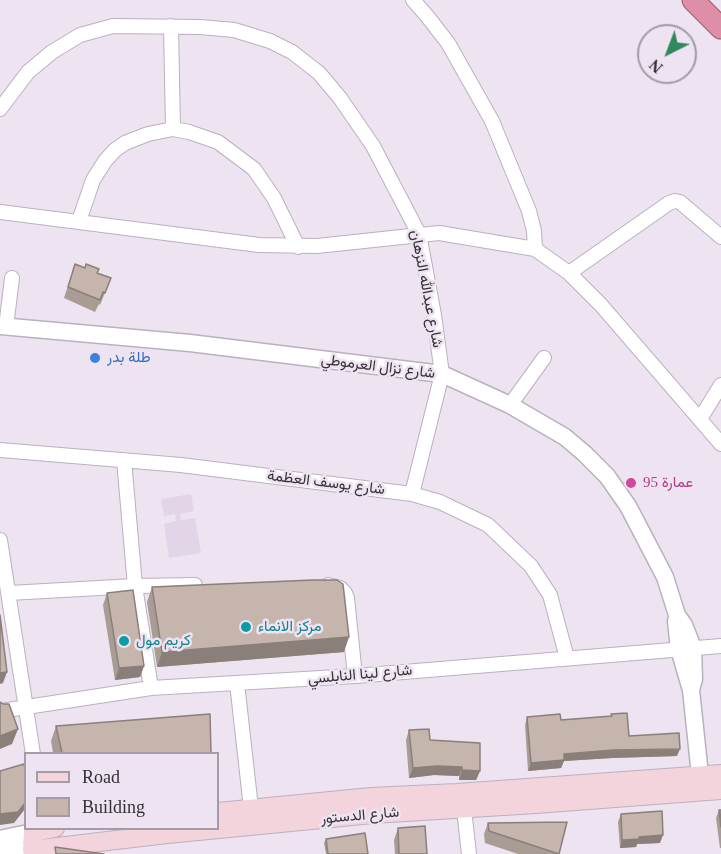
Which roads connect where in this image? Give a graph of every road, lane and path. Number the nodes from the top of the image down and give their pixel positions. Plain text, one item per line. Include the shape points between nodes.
1 (413, 0) edge
2 (426, 0) edge
3 (693, 0) edge
4 (427, 16) junction
5 (171, 26) junction
6 (721, 28) edge
7 (0, 109) edge
8 (173, 129) junction
9 (0, 212) edge
10 (79, 221) junction
11 (419, 234) junction
12 (721, 237) edge
13 (298, 247) junction
14 (535, 249) junction
15 (569, 273) junction
16 (12, 278) dead end
17 (3, 326) edge
18 (544, 358) dead end
19 (442, 374) junction
20 (721, 385) edge
21 (510, 405) junction
22 (700, 418) junction
23 (721, 444) edge
24 (0, 450) edge
25 (124, 460) junction
26 (412, 494) junction
27 (0, 540) edge
28 (213, 585) edge
29 (313, 585) edge
30 (135, 586) junction
31 (9, 592) junction
32 (721, 646) edge
33 (686, 648) junction
34 (567, 658) junction
35 (355, 676) junction
36 (237, 683) junction
37 (151, 688) junction
38 (26, 708) junction
39 (0, 711) edge
40 (33, 752) edge
41 (721, 774) edge
42 (700, 775) junction
43 (721, 790) edge
44 (251, 808) junction
45 (464, 809) junction
46 (219, 812) edge
47 (219, 829) edge
48 (208, 830) edge
49 (41, 837) edge
50 (0, 839) edge
51 (0, 852) edge
52 (469, 854) edge

1 - 4 street
2 - 4 street
3 - 6 highway
4 - 14 street via 468,76 492,121 529,211
5 - 7 street, شارع عبدالله النزهان via 113,26 80,35 28,72
5 - 8 street
5 - 11 street, شارع عبدالله النزهان via 234,30 270,41 320,73 373,146
8 - 10 street via 148,134 115,150 93,180
8 - 13 street via 218,142 254,169 274,198
9 - 10 street
10 - 13 street
11 - 13 street
11 - 14 street via 439,233
11 - 19 street, شارع عبدالله النزهان
12 - 15 street via 675,201
14 - 15 street
15 - 22 street
16 - 17 street
17 - 19 street, شارع نزال العرموطي
18 - 21 street
19 - 21 street, شارع نزال العرموطي
19 - 26 street, شارع عبدالله النزهان
20 - 22 street
21 - 33 street, شارع نزال العرموطي via 565,437 607,476 628,506 665,577
22 - 23 street
24 - 25 street, شارع يوسف العظمة
25 - 26 street, شارع يوسف العظمة
25 - 30 street
26 - 34 street, شارع يوسف العظمة via 440,502 488,525 524,558 550,596
27 - 31 street
28 - 30 street
29 - 35 street via 334,586 345,593
30 - 31 street
30 - 37 street
31 - 38 street
32 - 33 street, شارع لينا النابلسي
33 - 34 street, شارع لينا النابلسي
33 - 42 street, شارع نزال العرموطي
34 - 35 street, شارع لينا النابلسي
35 - 36 street, شارع لينا النابلسي
36 - 37 street, شارع لينا النابلسي
36 - 44 street
37 - 38 street, شارع لينا النابلسي
38 - 39 street, شارع لينا النابلسي
38 - 40 street
41 - 42 main road, شارع الدستور
42 - 44 main road, شارع الدستور
43 - 45 main road, شارع الدستور
44 - 46 main road, شارع الدستور
45 - 47 main road, شارع الدستور
45 - 52 street
48 - 49 main road, شارع الدستور
49 - 50 street, شارع الدستور
49 - 51 street, شارع الدستور

